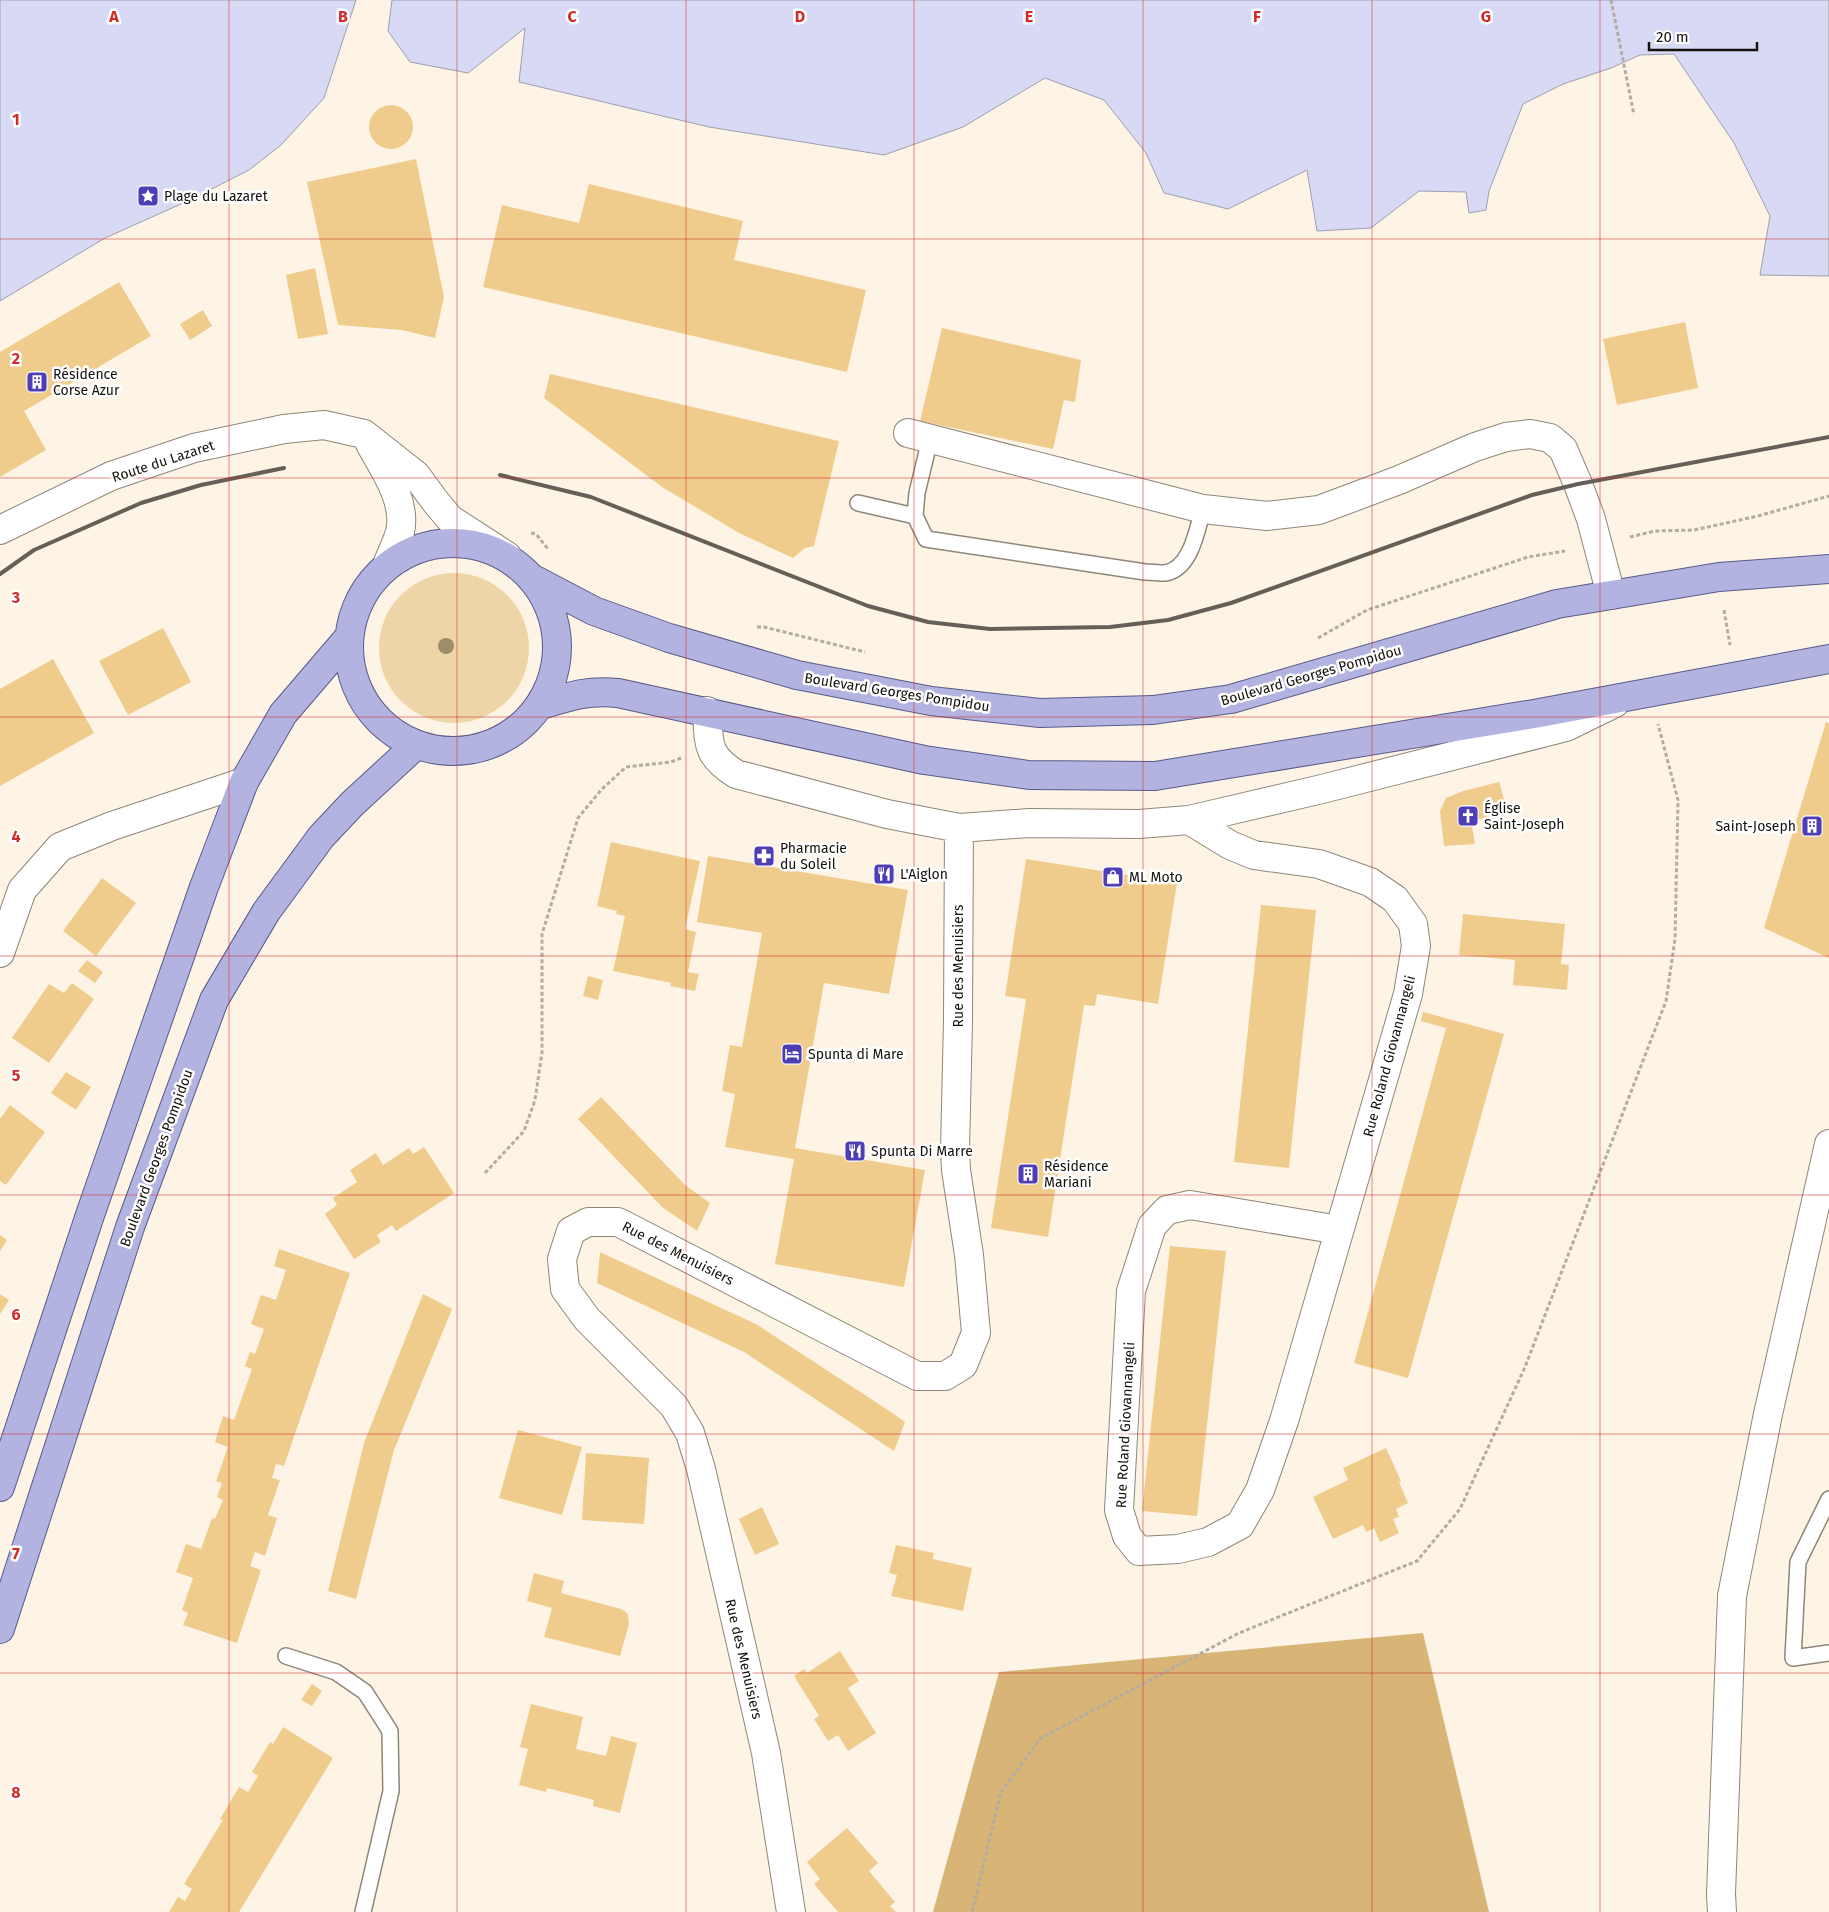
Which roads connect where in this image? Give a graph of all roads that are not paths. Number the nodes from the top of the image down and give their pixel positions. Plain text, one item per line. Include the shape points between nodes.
1 (364, 434) junction
2 (919, 436) joint
3 (858, 503) dead end
4 (1203, 509) junction
5 (915, 516) junction
6 (0, 530) edge
7 (507, 556) junction
8 (388, 565) junction
9 (1829, 569) edge
10 (535, 580) junction
11 (1611, 595) junction
12 (349, 637) junction
13 (1829, 659) edge
14 (1640, 694) junction
15 (541, 705) junction
16 (707, 711) junction
17 (416, 745) junction
18 (244, 782) junction
19 (1189, 820) junction
20 (959, 828) junction
21 (0, 952) edge
22 (1829, 1144) edge
23 (1339, 1230) junction
24 (0, 1486) edge
25 (1829, 1499) edge
26 (0, 1628) edge
27 (1829, 1653) edge
28 (286, 1656) dead end
29 (363, 1912) edge
30 (791, 1912) edge
31 (1722, 1912) edge

1 - 6 street, Route du Lazaret via 324,425 284,429 194,448 111,476
1 - 7 street, Route du Lazaret via 416,474 450,519
1 - 8 street via 393,486 401,514 400,531
2 - 4 street
2 - 5 lane
3 - 5 lane
4 - 5 lane via 1181,566 1166,573 926,539
4 - 11 street via 1267,516 1320,510 1506,437 1530,434 1550,438 1563,449 1578,484
7 - 8 main road via 478,544 446,542 415,549
7 - 10 main road
8 - 12 main road via 361,597
9 - 11 main road, Boulevard Georges Pompidou via 1719,577
10 - 11 main road, Boulevard Georges Pompidou via 594,612 669,638 797,675 931,700 1040,713 1153,710 1231,699 1556,604
10 - 15 main road via 552,609 558,641 555,674
12 - 17 main road via 350,665 358,690 372,714 392,732
12 - 18 main road via 283,714
13 - 14 main road
14 - 16 main road via 1155,776 1019,774 924,760
14 - 19 street via 1566,727
15 - 16 main road via 596,691
15 - 17 main road via 522,726 498,742 472,751 443,752
16 - 20 street via 709,746 719,764 736,774 887,814
17 - 26 main road, Boulevard Georges Pompidou via 321,837 266,912 214,1000 130,1228
18 - 21 street via 60,847 22,890
18 - 24 main road via 204,887 90,1215
19 - 20 street via 1139,824 1029,823
19 - 23 street, Rue Roland Giovannangeli via 1230,845 1254,855 1319,864 1370,882 1395,899 1413,924 1416,946 1408,994
20 - 30 street, Rue des Menuisiers via 955,1150 976,1333 963,1365 945,1376 917,1376 618,1222 588,1222 571,1231 562,1259 565,1289 570,1297 587,1319 674,1406 690,1433 766,1753
22 - 31 street via 1768,1414 1732,1596
23 - 23 street, Rue Roland Giovannangeli via 1284,1421 1260,1490 1240,1524 1208,1542 1178,1549 1139,1551 1127,1536 1119,1510 1131,1291 1152,1226 1167,1210 1190,1205
25 - 27 lane via 1798,1562 1792,1658
28 - 29 lane via 336,1672 365,1692 390,1731 392,1791

